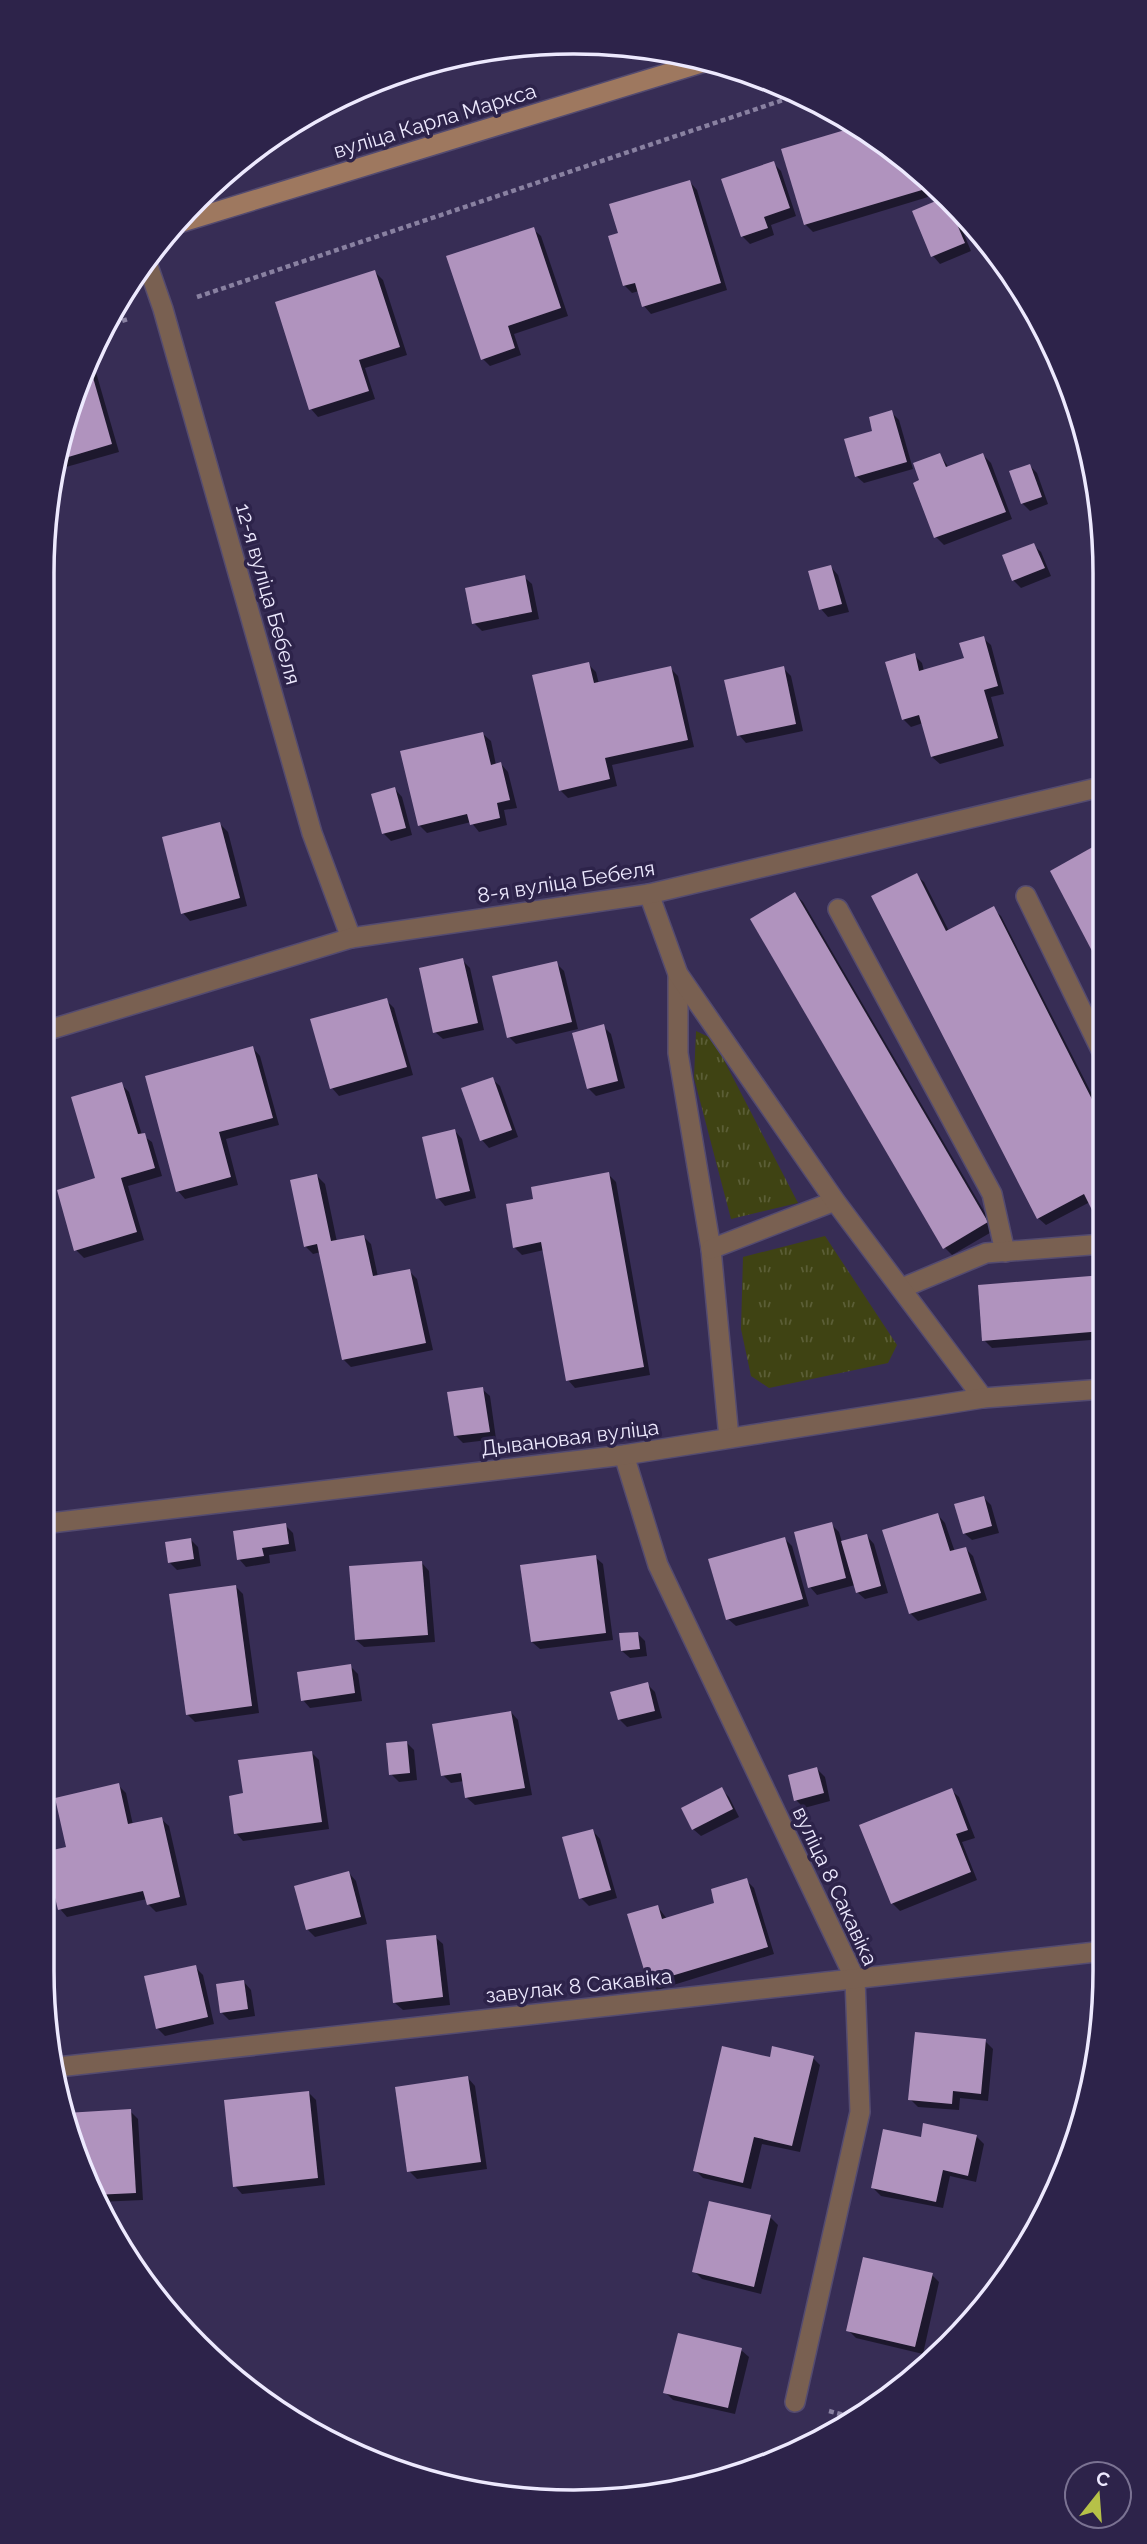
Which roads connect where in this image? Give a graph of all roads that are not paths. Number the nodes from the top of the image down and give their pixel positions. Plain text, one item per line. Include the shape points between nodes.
1 (688, 67) edge
2 (193, 220) edge
3 (151, 273) edge
4 (1093, 789) edge
5 (649, 894) junction
6 (1026, 896) dead end
7 (838, 909) dead end
8 (351, 938) junction
9 (678, 974) junction
10 (54, 1028) edge
11 (1093, 1034) edge
12 (835, 1201) junction
13 (1093, 1245) edge
14 (711, 1249) junction
15 (1005, 1252) junction
16 (902, 1288) junction
17 (1093, 1390) edge
18 (983, 1398) junction
19 (729, 1438) junction
20 (624, 1455) junction
21 (54, 1523) edge
22 (1093, 1952) edge
23 (855, 1979) junction
24 (63, 2066) edge
25 (794, 2402) dead end

1 - 2 main road, вуліца Карла Маркса
3 - 8 street, 12-я вуліца Бебеля via 312,833
4 - 5 street, 8-я вуліца Бебеля
5 - 8 street, 8-я вуліца Бебеля
5 - 9 street
6 - 11 street
7 - 15 street via 992,1194
8 - 10 street, 8-я вуліца Бебеля
9 - 12 street
9 - 14 street via 678,1053
12 - 14 street
12 - 16 street
13 - 15 street
14 - 19 street
15 - 16 street via 986,1253
16 - 18 street
17 - 18 street, Дывановая вуліца
18 - 19 street, Дывановая вуліца
19 - 20 street, Дывановая вуліца
20 - 21 street, Дывановая вуліца
20 - 23 street, вуліца 8 Сакавіка via 658,1565
22 - 23 street, завулак 8 Сакавіка
23 - 24 street, завулак 8 Сакавіка
23 - 25 street, вуліца 8 Сакавіка via 860,2112

